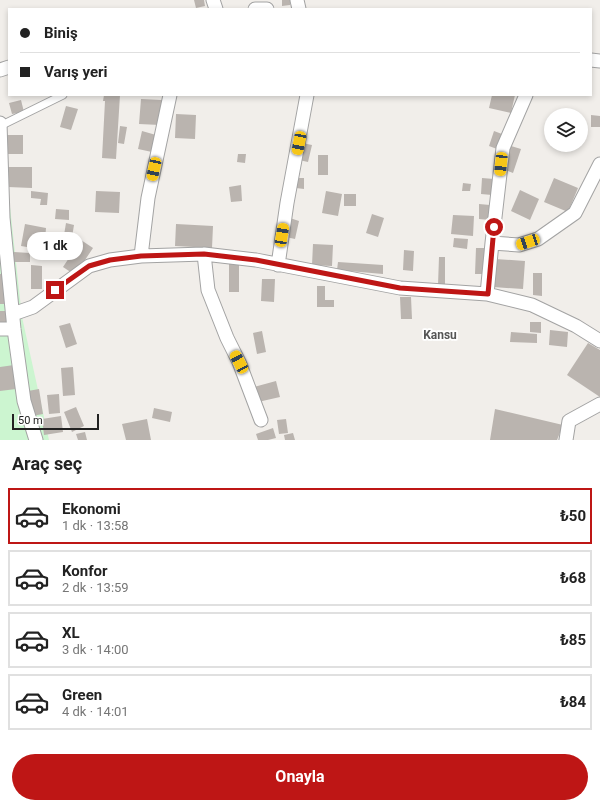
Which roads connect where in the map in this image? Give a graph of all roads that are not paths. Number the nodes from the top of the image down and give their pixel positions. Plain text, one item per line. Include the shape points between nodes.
1 (61, 96) edge
2 (170, 96) edge
3 (307, 96) edge
4 (526, 96) edge
5 (0, 125) edge
6 (600, 164) edge
7 (492, 243) junction
8 (204, 254) junction
9 (141, 256) junction
10 (278, 265) junction
11 (488, 294) junction
12 (13, 314) junction
13 (0, 329) edge
14 (14, 329) junction
15 (600, 341) edge
16 (600, 404) edge
17 (261, 420) dead end
18 (36, 440) edge
19 (566, 440) edge

1 - 5 lane
2 - 9 street via 148,198
3 - 10 street
4 - 7 street via 503,148
5 - 12 street via 2,218
6 - 7 street via 575,213 538,239 519,245
7 - 11 street
8 - 9 street
8 - 10 street
8 - 17 street via 208,290
9 - 12 street via 89,266 32,307
10 - 11 street via 400,288
11 - 15 street via 532,305 576,326
12 - 14 street
13 - 14 street
14 - 18 street via 24,401
16 - 19 street via 569,421

